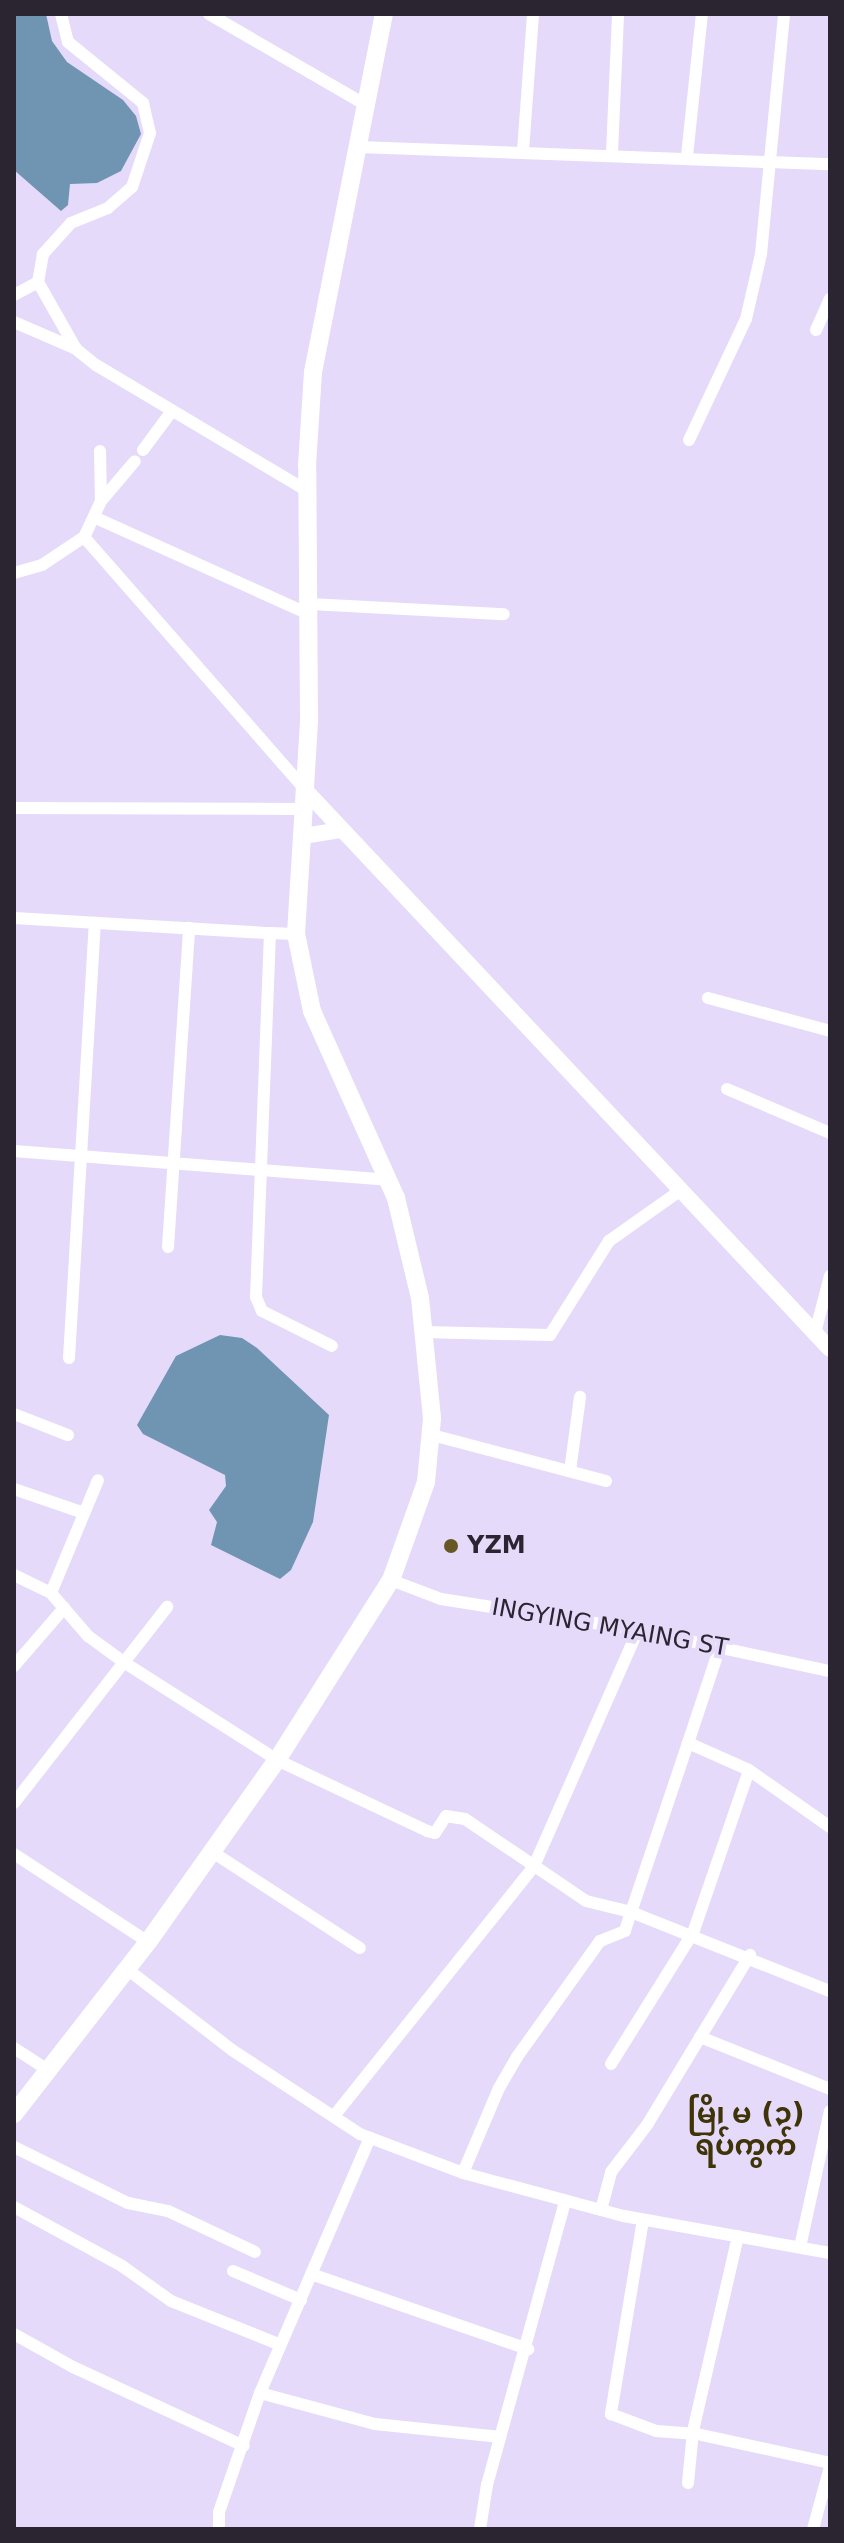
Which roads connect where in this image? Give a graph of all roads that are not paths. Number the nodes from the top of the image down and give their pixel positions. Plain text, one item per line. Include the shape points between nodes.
1 (61, 14) edge
2 (209, 14) edge
3 (384, 14) edge
4 (533, 14) edge
5 (618, 14) edge
6 (702, 14) edge
7 (784, 14) edge
8 (368, 106) junction
9 (358, 147) junction
10 (523, 151) junction
11 (612, 153) junction
12 (687, 156) junction
13 (768, 160) junction
14 (830, 164) edge
15 (38, 282) junction
16 (14, 295) edge
17 (830, 299) edge
18 (14, 322) edge
19 (816, 330) dead end
20 (76, 349) junction
21 (172, 411) junction
22 (689, 440) dead end
23 (100, 451) dead end
24 (307, 491) junction
25 (101, 501) junction
26 (96, 518) junction
27 (84, 537) junction
28 (14, 573) edge
29 (310, 609) junction
30 (504, 614) dead end
31 (305, 800) junction
32 (14, 808) edge
33 (339, 830) junction
34 (303, 836) junction
35 (14, 918) edge
36 (95, 923) junction
37 (189, 928) junction
38 (270, 933) junction
39 (296, 934) junction
40 (708, 998) dead end
41 (830, 1031) edge
42 (727, 1089) dead end
43 (830, 1133) edge
44 (14, 1151) edge
45 (81, 1157) junction
46 (174, 1161) junction
47 (261, 1168) junction
48 (388, 1180) junction
49 (681, 1190) junction
50 (168, 1247) dead end
51 (830, 1276) edge
52 (423, 1332) junction
53 (815, 1333) junction
54 (332, 1346) dead end
55 (830, 1349) edge
56 (69, 1358) dead end
57 (580, 1397) dead end
58 (14, 1414) edge
59 (68, 1435) dead end
60 (432, 1435) junction
61 (570, 1471) junction
62 (98, 1480) dead end
63 (606, 1481) dead end
64 (14, 1489) edge
65 (84, 1513) junction
66 (14, 1575) edge
67 (391, 1580) junction
68 (51, 1593) junction
69 (167, 1607) dead end
70 (64, 1608) junction
71 (638, 1630) junction
72 (720, 1647) junction
73 (125, 1663) junction
74 (14, 1666) edge
75 (830, 1671) edge
76 (688, 1743) junction
77 (277, 1760) junction
78 (749, 1770) junction
79 (14, 1803) edge
80 (830, 1827) edge
81 (214, 1853) junction
82 (14, 1854) edge
83 (534, 1866) junction
84 (631, 1912) junction
85 (693, 1933) junction
86 (148, 1942) junction
87 (360, 1948) dead end
88 (750, 1955) junction
89 (127, 1969) junction
90 (830, 1991) edge
91 (700, 2037) junction
92 (14, 2048) edge
93 (611, 2064) dead end
94 (48, 2070) junction
95 (830, 2089) edge
96 (830, 2111) edge
97 (14, 2114) edge
98 (334, 2116) junction
99 (370, 2138) junction
100 (14, 2147) edge
101 (463, 2173) junction
102 (565, 2201) junction
103 (14, 2207) edge
104 (601, 2210) junction
105 (643, 2220) junction
106 (738, 2236) junction
107 (800, 2247) junction
108 (255, 2252) dead end
109 (830, 2253) edge
110 (233, 2271) dead end
111 (311, 2274) junction
112 (301, 2300) junction
113 (14, 2334) edge
114 (281, 2345) junction
115 (528, 2349) junction
116 (260, 2393) junction
117 (697, 2434) junction
118 (500, 2437) junction
119 (244, 2446) junction
120 (830, 2465) edge
121 (688, 2483) dead end
122 (219, 2529) edge
123 (480, 2529) edge
124 (813, 2529) edge

1 - 15 street via 68,42 143,103 150,133 132,187 108,208 71,223 43,254
2 - 8 street
3 - 8 highway
4 - 10 street
5 - 11 street
6 - 12 street
7 - 13 street
8 - 9 highway
9 - 10 street
9 - 24 highway via 313,372
10 - 11 street
11 - 12 street
12 - 13 street
13 - 14 street
13 - 22 street via 761,254 746,319
15 - 16 street
15 - 20 street
17 - 19 street
18 - 20 street
20 - 21 street
21 - 24 street
21 - 25 street
23 - 25 street
24 - 29 highway
25 - 26 street
26 - 27 street
26 - 29 street
27 - 28 street via 42,565
27 - 31 street
29 - 30 street
29 - 31 highway
31 - 32 street
31 - 33 main road
31 - 34 highway
33 - 34 main road
33 - 49 main road
34 - 39 highway
35 - 36 street
36 - 37 street
36 - 45 street
37 - 38 street
37 - 46 street
38 - 39 street
38 - 47 street
39 - 48 highway via 312,1011
40 - 41 street
42 - 43 street
44 - 45 street
45 - 46 street
45 - 56 street
46 - 47 street
46 - 50 street
47 - 48 street
47 - 54 street via 258,1306
48 - 52 highway via 420,1298
49 - 52 street via 609,1241 550,1335
49 - 53 main road
51 - 53 street
52 - 60 highway
53 - 55 main road
57 - 61 street
58 - 59 street
60 - 61 street
60 - 67 highway via 419,1512
61 - 63 street
62 - 65 street
64 - 65 street
65 - 68 street
66 - 68 street
67 - 71 street, INGYING MYAING ST via 441,1599
67 - 77 highway
68 - 70 street
69 - 73 street
70 - 73 street via 88,1636
70 - 74 street
71 - 72 street, INGYING MYAING ST
71 - 83 street
72 - 75 street, INGYING MYAING ST
72 - 76 street
73 - 77 street
73 - 79 street
76 - 78 street
76 - 84 street
77 - 81 highway
77 - 83 street via 427,1831 435,1833 446,1816 465,1819
78 - 80 street
78 - 85 street
81 - 86 highway
81 - 87 street
82 - 86 street
83 - 84 street via 586,1901
83 - 98 street
84 - 85 street
84 - 101 street via 625,1931 600,1941 517,2057
85 - 88 street
85 - 93 street
86 - 89 highway
88 - 90 street
88 - 91 street
89 - 94 highway
89 - 98 street via 232,2050
91 - 95 street
91 - 104 street via 647,2125 611,2172
92 - 94 street
94 - 97 highway
96 - 107 street
98 - 99 street
99 - 101 street
99 - 111 street
100 - 108 street via 128,2203 168,2211
101 - 102 street
102 - 104 street
102 - 115 street
103 - 114 street via 122,2266 171,2301
104 - 105 street
105 - 106 street
105 - 117 street via 611,2414 656,2431
106 - 107 street
106 - 117 street
107 - 109 street
110 - 112 street
111 - 112 street
111 - 115 street
112 - 114 street
113 - 119 street
114 - 116 street
115 - 118 street
116 - 118 street via 375,2424
116 - 119 street
117 - 120 street
117 - 121 street
118 - 123 street
119 - 122 street via 219,2512
120 - 124 street

